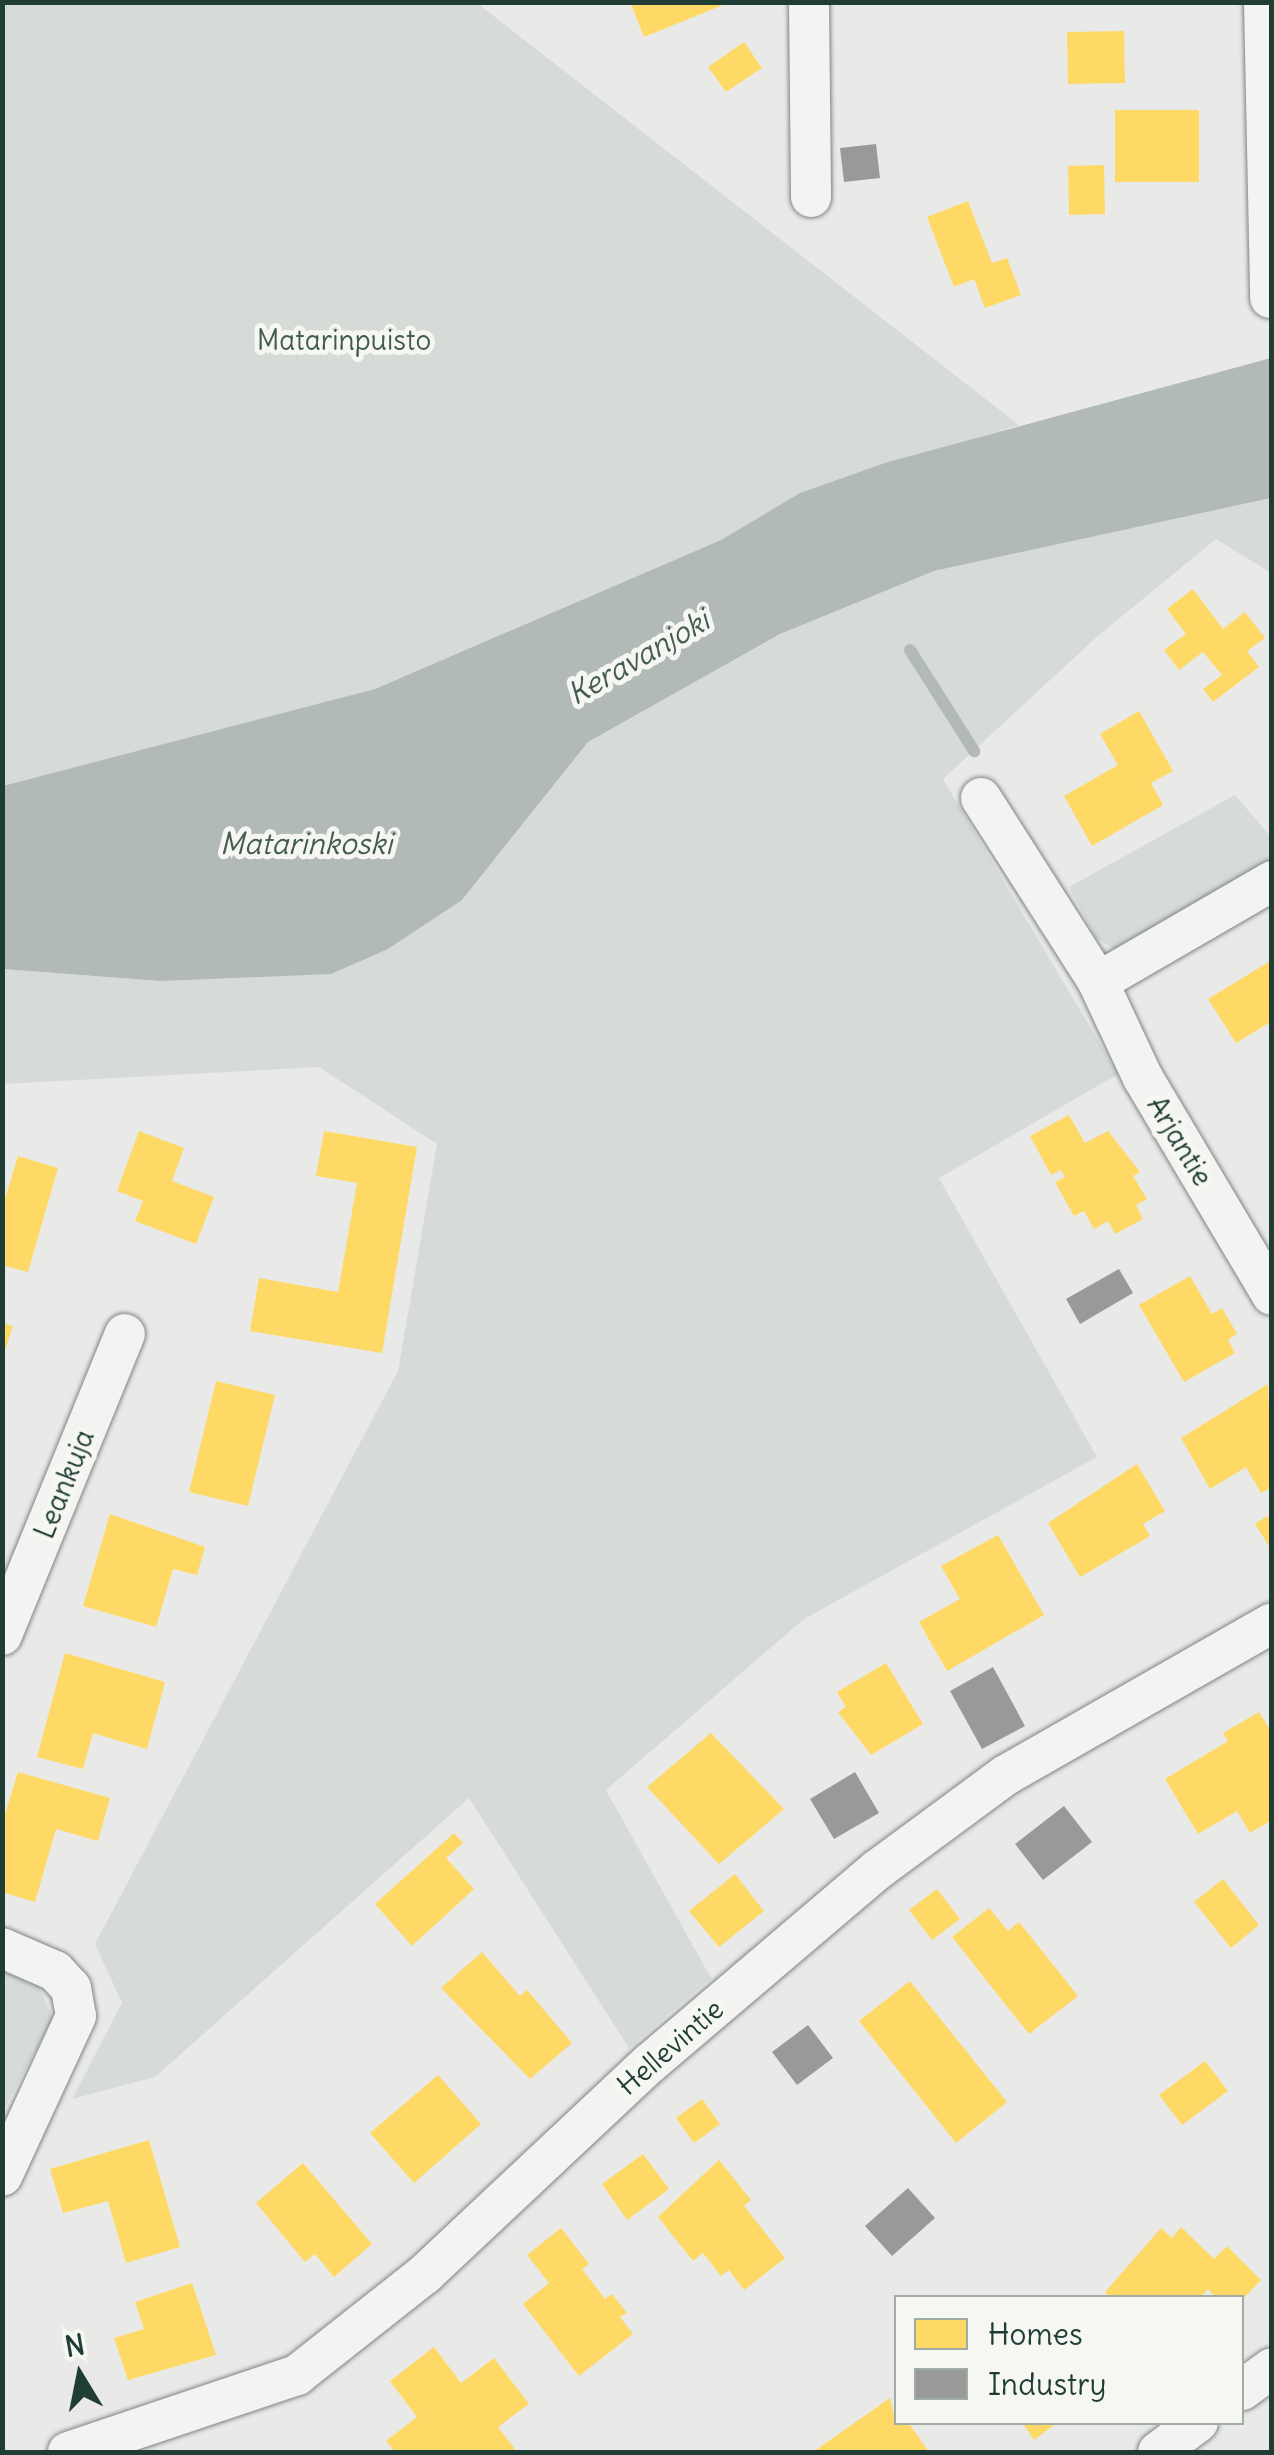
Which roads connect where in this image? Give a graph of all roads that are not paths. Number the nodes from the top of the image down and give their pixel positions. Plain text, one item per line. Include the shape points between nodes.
1 (810, 2) edge
2 (1264, 2) edge
3 (812, 198) dead end
4 (1270, 298) edge
5 (981, 798) dead end
6 (1272, 882) edge
7 (1098, 982) junction
8 (1272, 1295) edge
9 (125, 1334) dead end
10 (1272, 1623) edge
11 (2, 1635) edge
12 (2, 1948) edge
13 (2, 2176) edge
14 (1272, 2368) edge
15 (1244, 2389) edge
16 (1194, 2425) edge
17 (68, 2452) edge
18 (1158, 2452) edge

1 - 3 street
2 - 4 street
5 - 7 street, Arjantie
6 - 7 street
7 - 8 street, Arjantie via 1142,1078
9 - 11 street, Leankuja
10 - 17 street, Hellevintie via 1006,1775 877,1870 650,2063 424,2274 297,2375 180,2420
12 - 13 street via 55,1972 71,1988 76,2016
14 - 15 street
16 - 18 street

